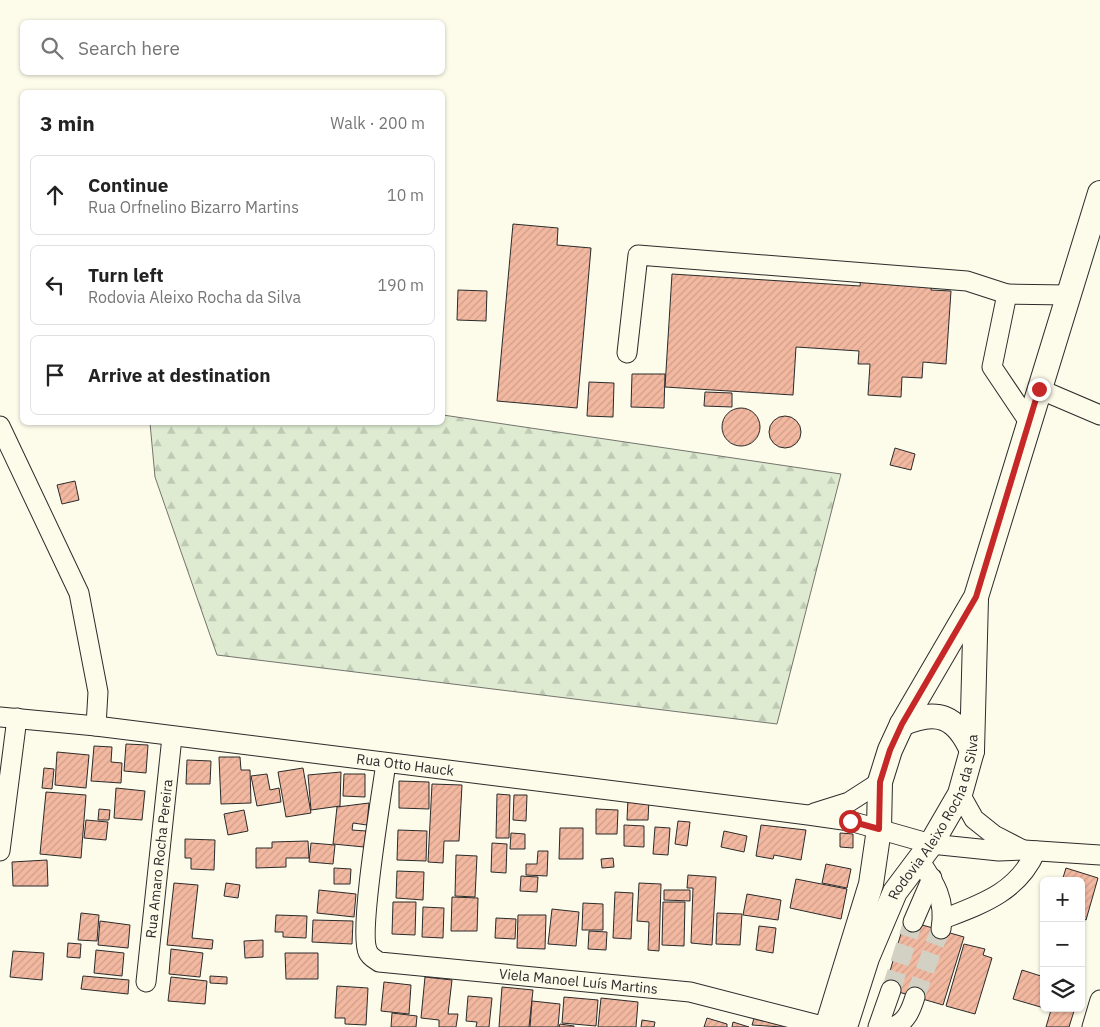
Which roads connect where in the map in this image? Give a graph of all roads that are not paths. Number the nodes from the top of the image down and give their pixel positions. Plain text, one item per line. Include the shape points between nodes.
1 (1100, 193) edge
2 (1007, 294) junction
3 (1068, 295) junction
4 (627, 353) dead end
5 (1039, 389) junction
6 (1100, 415) edge
7 (1029, 422) junction
8 (0, 426) edge
9 (976, 597) junction
10 (8, 717) edge
11 (902, 724) junction
12 (96, 726) junction
13 (172, 737) junction
14 (972, 751) junction
15 (386, 763) junction
16 (880, 782) junction
17 (960, 794) junction
18 (808, 815) junction
19 (879, 829) junction
20 (1030, 850) junction
21 (0, 851) edge
22 (1100, 854) edge
23 (927, 860) junction
24 (913, 922) tunnel mouth
25 (146, 982) dead end
26 (892, 990) tunnel mouth
27 (915, 997) tunnel mouth
28 (1100, 1000) edge
29 (826, 1027) edge
30 (845, 1027) edge
31 (878, 1027) edge
32 (892, 1027) edge
33 (1092, 1027) edge

1 - 3 main road, Rodovia Aleixo Rocha da Silva
2 - 3 street
2 - 4 street via 967,281 638,255
2 - 7 street via 992,367
3 - 5 main road, Rodovia Aleixo Rocha da Silva
5 - 6 street
5 - 7 main road, Rodovia Aleixo Rocha da Silva
7 - 9 main road, Rodovia Aleixo Rocha da Silva
8 - 12 street via 79,593 98,692
9 - 11 main road, Rodovia Aleixo Rocha da Silva
9 - 14 main road, Rodovia Aleixo Rocha da Silva
10 - 12 street, Rua Otto Hauck
10 - 21 street
11 - 14 main road via 917,717 953,722 964,732
11 - 16 main road, Rodovia Aleixo Rocha da Silva
12 - 13 street, Rua Otto Hauck
13 - 15 street, Rua Otto Hauck
13 - 25 street, Rua Amaro Rocha Pereira
14 - 17 main road, Rodovia Aleixo Rocha da Silva
15 - 18 street, Rua Otto Hauck
15 - 29 street, Viela Manoel Luís Martins via 366,917 367,951 379,962 690,992
16 - 18 street via 849,802
16 - 19 main road, Rodovia Aleixo Rocha da Silva
17 - 20 street via 974,819 994,835
17 - 23 main road, Rodovia Aleixo Rocha da Silva
18 - 19 street, Rua Otto Hauck
19 - 23 street, Rua Otto Hauck
19 - 29 main road, Rodovia Aleixo Rocha da Silva via 871,884
20 - 22 street, Rua Otto Hauck
20 - 23 street, Rua Otto Hauck
20 - 23 street via 1020,879 942,924 938,888
23 - 24 street
23 - 30 main road, Rodovia Aleixo Rocha da Silva via 895,892 867,958
26 - 31 street
27 - 32 street via 910,1013
28 - 33 street

